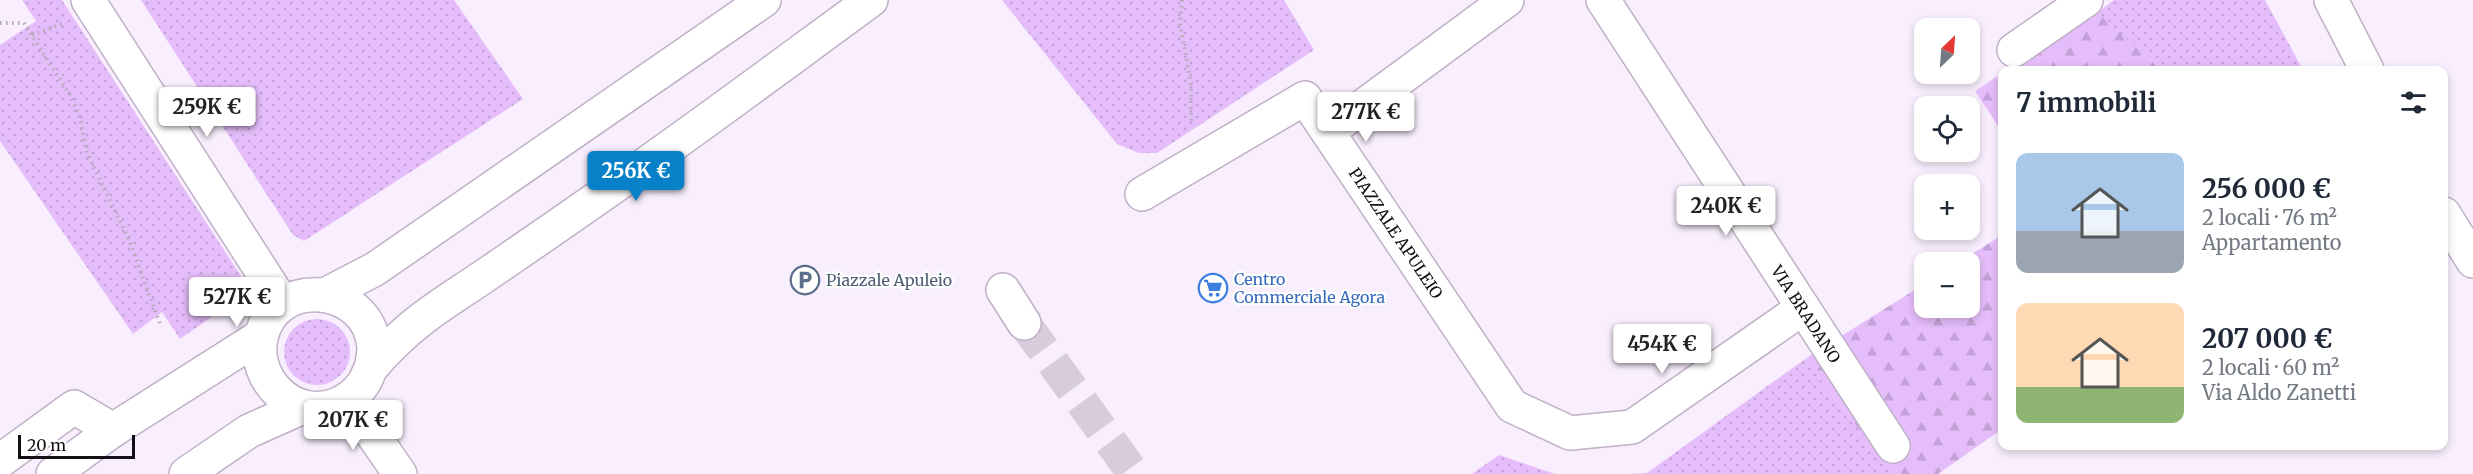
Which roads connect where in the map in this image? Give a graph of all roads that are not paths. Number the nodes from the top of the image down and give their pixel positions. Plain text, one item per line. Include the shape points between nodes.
1 (764, 0) edge
2 (871, 0) edge
3 (1508, 0) edge
4 (1603, 0) edge
5 (2086, 0) edge
6 (2331, 0) edge
7 (79, 11) edge
8 (2014, 50) dead end
9 (2365, 66) edge
10 (1328, 132) junction
11 (1142, 194) dead end
12 (2448, 220) edge
13 (2473, 261) edge
14 (1003, 290) dead end
15 (325, 295) junction
16 (283, 304) junction
17 (1803, 308) junction
18 (1024, 323) tunnel mouth
19 (261, 336) junction
20 (372, 367) junction
21 (348, 399) junction
22 (303, 406) junction
23 (113, 430) junction
24 (1893, 446) dead end
25 (0, 461) edge
26 (53, 474) edge
27 (186, 474) edge
28 (400, 474) edge

1 - 15 street via 375,269
2 - 20 street via 417,323
3 - 10 street
4 - 17 street, VIA BRADANO
5 - 8 street
6 - 9 street
7 - 16 street
10 - 11 street, PIAZZALE APULEIO via 1305,98
10 - 17 street, PIAZZALE APULEIO via 1512,406 1570,433 1632,427
12 - 13 street
14 - 18 street
15 - 16 street via 310,294
15 - 20 street via 343,300 364,321 374,347
16 - 19 street
17 - 24 street, VIA BRADANO
19 - 22 street via 263,372 286,399
19 - 23 street
20 - 21 street via 363,385
21 - 22 street via 334,406
21 - 28 street
22 - 27 street via 249,431
23 - 25 street via 74,407
23 - 26 street

